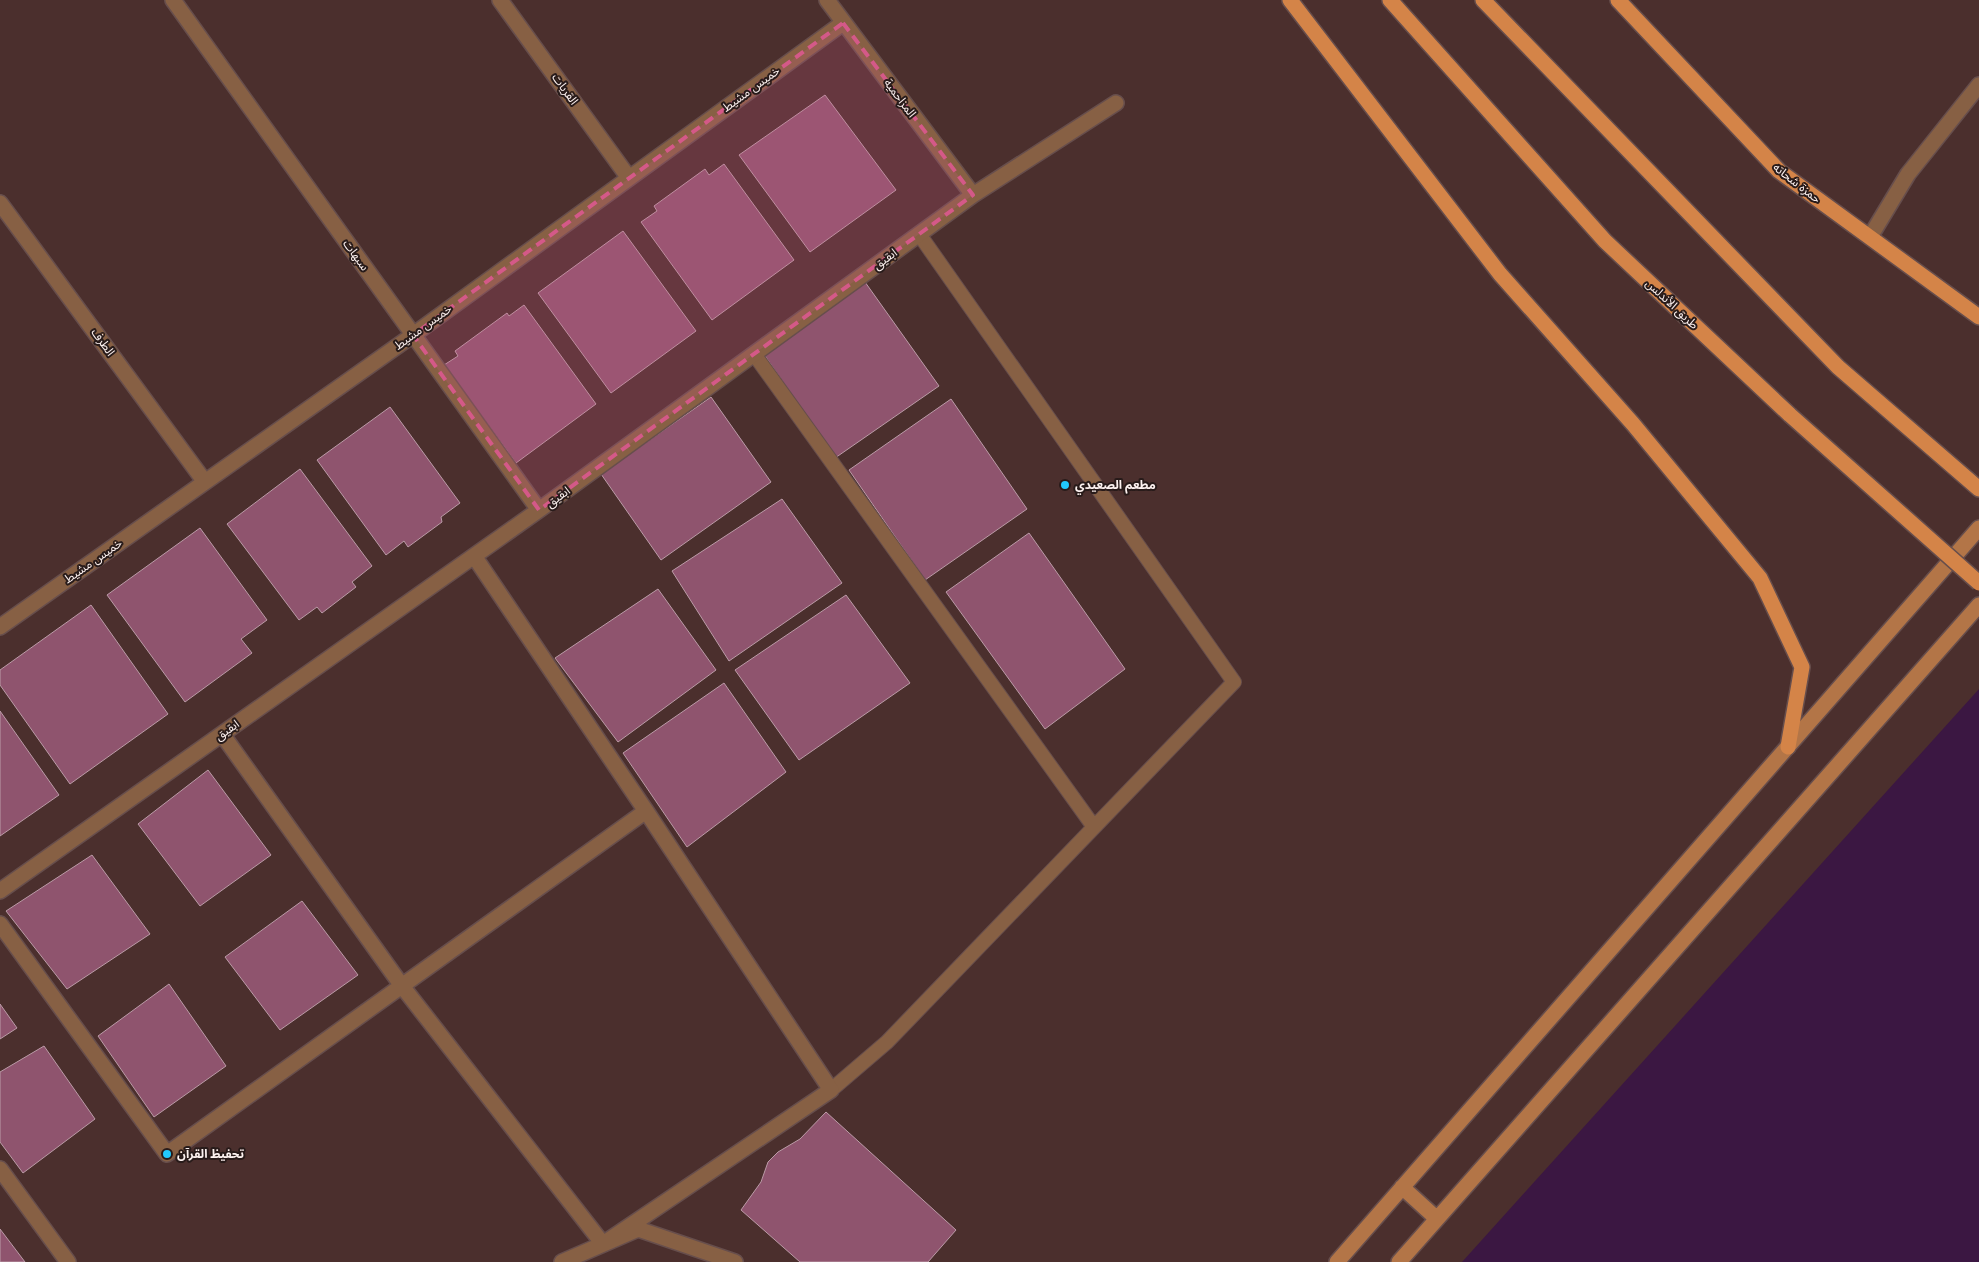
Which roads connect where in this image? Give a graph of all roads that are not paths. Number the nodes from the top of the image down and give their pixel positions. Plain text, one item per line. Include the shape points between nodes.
1 (173, 0) edge
2 (500, 0) edge
3 (827, 0) edge
4 (1290, 0) edge
5 (1390, 0) edge
6 (1483, 0) edge
7 (1618, 0) edge
8 (843, 23) junction
9 (1979, 85) edge
10 (1116, 103) dead end
11 (629, 178) junction
12 (973, 195) junction
13 (0, 203) edge
14 (919, 234) junction
15 (1870, 237) junction
16 (1979, 317) edge
17 (413, 334) junction
18 (754, 354) junction
19 (206, 482) junction
20 (1979, 489) edge
21 (539, 510) junction
22 (1979, 528) edge
23 (474, 556) junction
24 (1979, 582) edge
25 (1979, 605) edge
26 (0, 627) edge
27 (222, 734) junction
28 (1788, 748) junction
29 (646, 811) junction
30 (1094, 827) junction
31 (0, 891) edge
32 (0, 924) edge
33 (402, 986) junction
34 (831, 1090) junction
35 (0, 1169) edge
36 (1402, 1187) junction
37 (1436, 1218) junction
38 (603, 1244) junction
39 (68, 1262) edge
40 (562, 1262) edge
41 (736, 1262) edge
42 (1337, 1262) edge
43 (1399, 1262) edge

1 - 17 street, سبهات
2 - 11 street, القريات
3 - 8 street, المزاحمية
4 - 28 main road via 1500,274 1633,424 1760,578 1802,667
5 - 24 main road, طريق الأندلس, bridge via 1605,241 1790,416
6 - 20 main road via 1838,367
7 - 15 main road, حمزة شحاته via 1779,171
8 - 11 street, خميس مشيط
8 - 12 street, المزاحمية
9 - 15 street via 1908,174
10 - 12 street, ابقيق
11 - 17 street, خميس مشيط
12 - 14 street, ابقيق
13 - 19 street, الطرف
14 - 18 street, ابقيق
14 - 30 lane via 1234,682
15 - 16 main road, حمزة شحاته
17 - 19 street, خميس مشيط
17 - 21 street, سبهات
18 - 21 street, ابقيق
18 - 30 lane
19 - 26 street, خميس مشيط
21 - 23 street, ابقيق
22 - 28 street
23 - 27 street, ابقيق
23 - 29 street
25 - 37 street
27 - 31 street, ابقيق
27 - 33 street
28 - 36 street
29 - 33 street
29 - 34 street
30 - 34 lane via 887,1042
32 - 33 street via 167,1154
33 - 38 street
34 - 38 street
35 - 39 street
36 - 37 street
36 - 42 street
37 - 43 street
38 - 40 street
38 - 41 street via 638,1230

